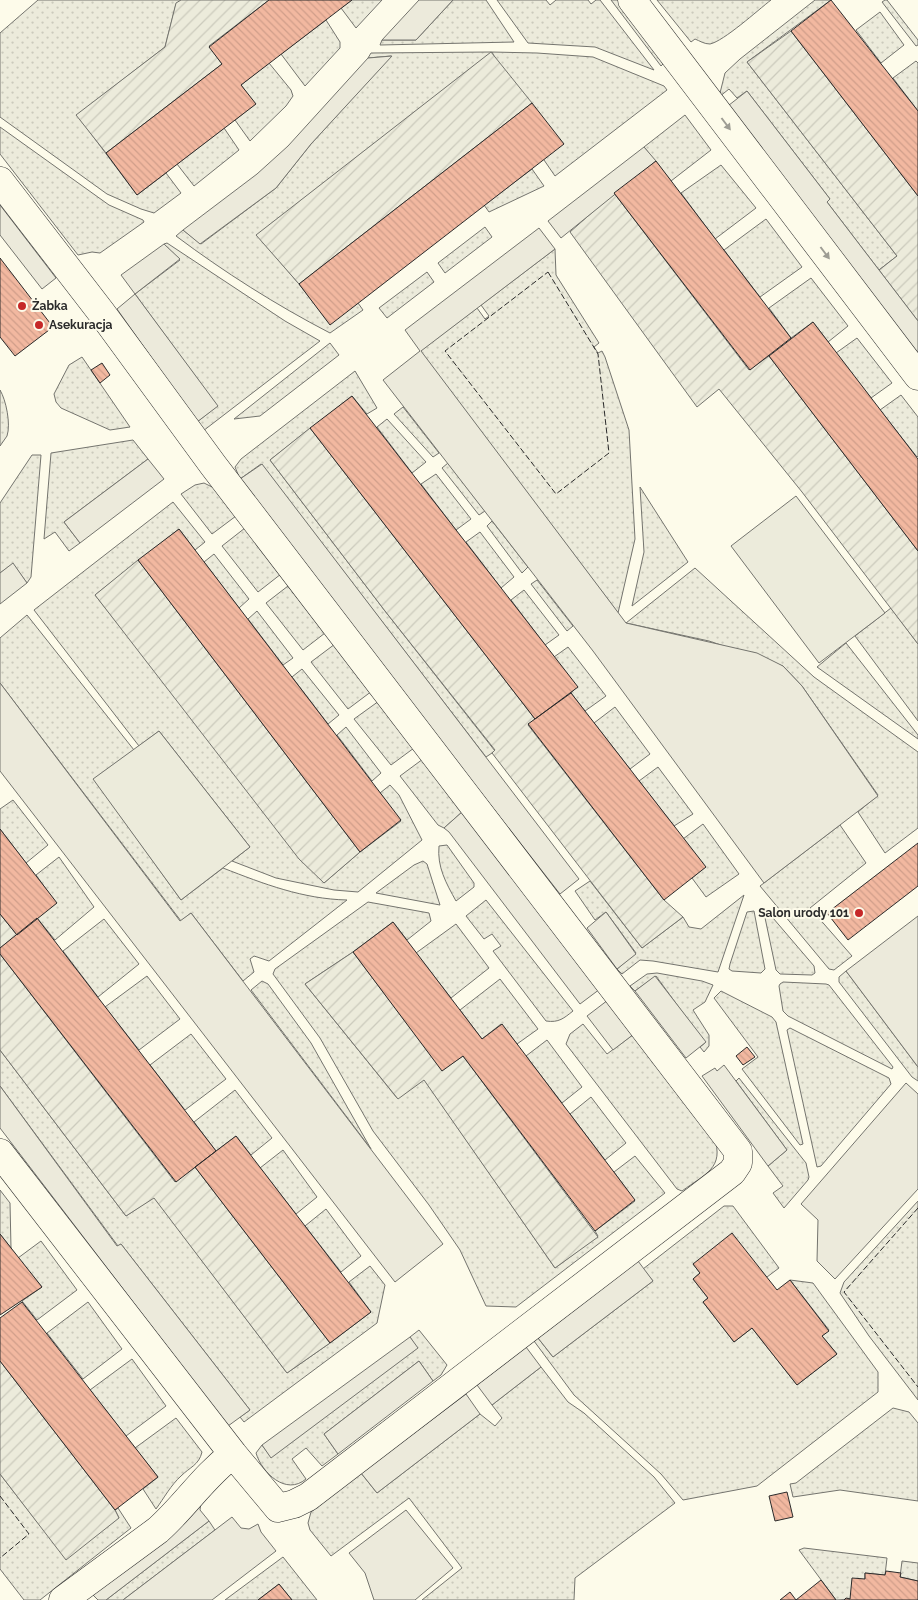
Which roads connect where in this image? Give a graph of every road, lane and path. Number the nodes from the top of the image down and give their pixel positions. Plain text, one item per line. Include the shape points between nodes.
1 (632, 0) edge
2 (0, 181) edge
3 (918, 376) edge
4 (0, 1152) edge
5 (233, 1454) junction
6 (63, 1600) edge

1 -> 3 street
2 - 5 street via 738,1151 738,1163 732,1172 308,1497 278,1508
4 - 5 street
5 - 6 street via 208,1474 158,1530

